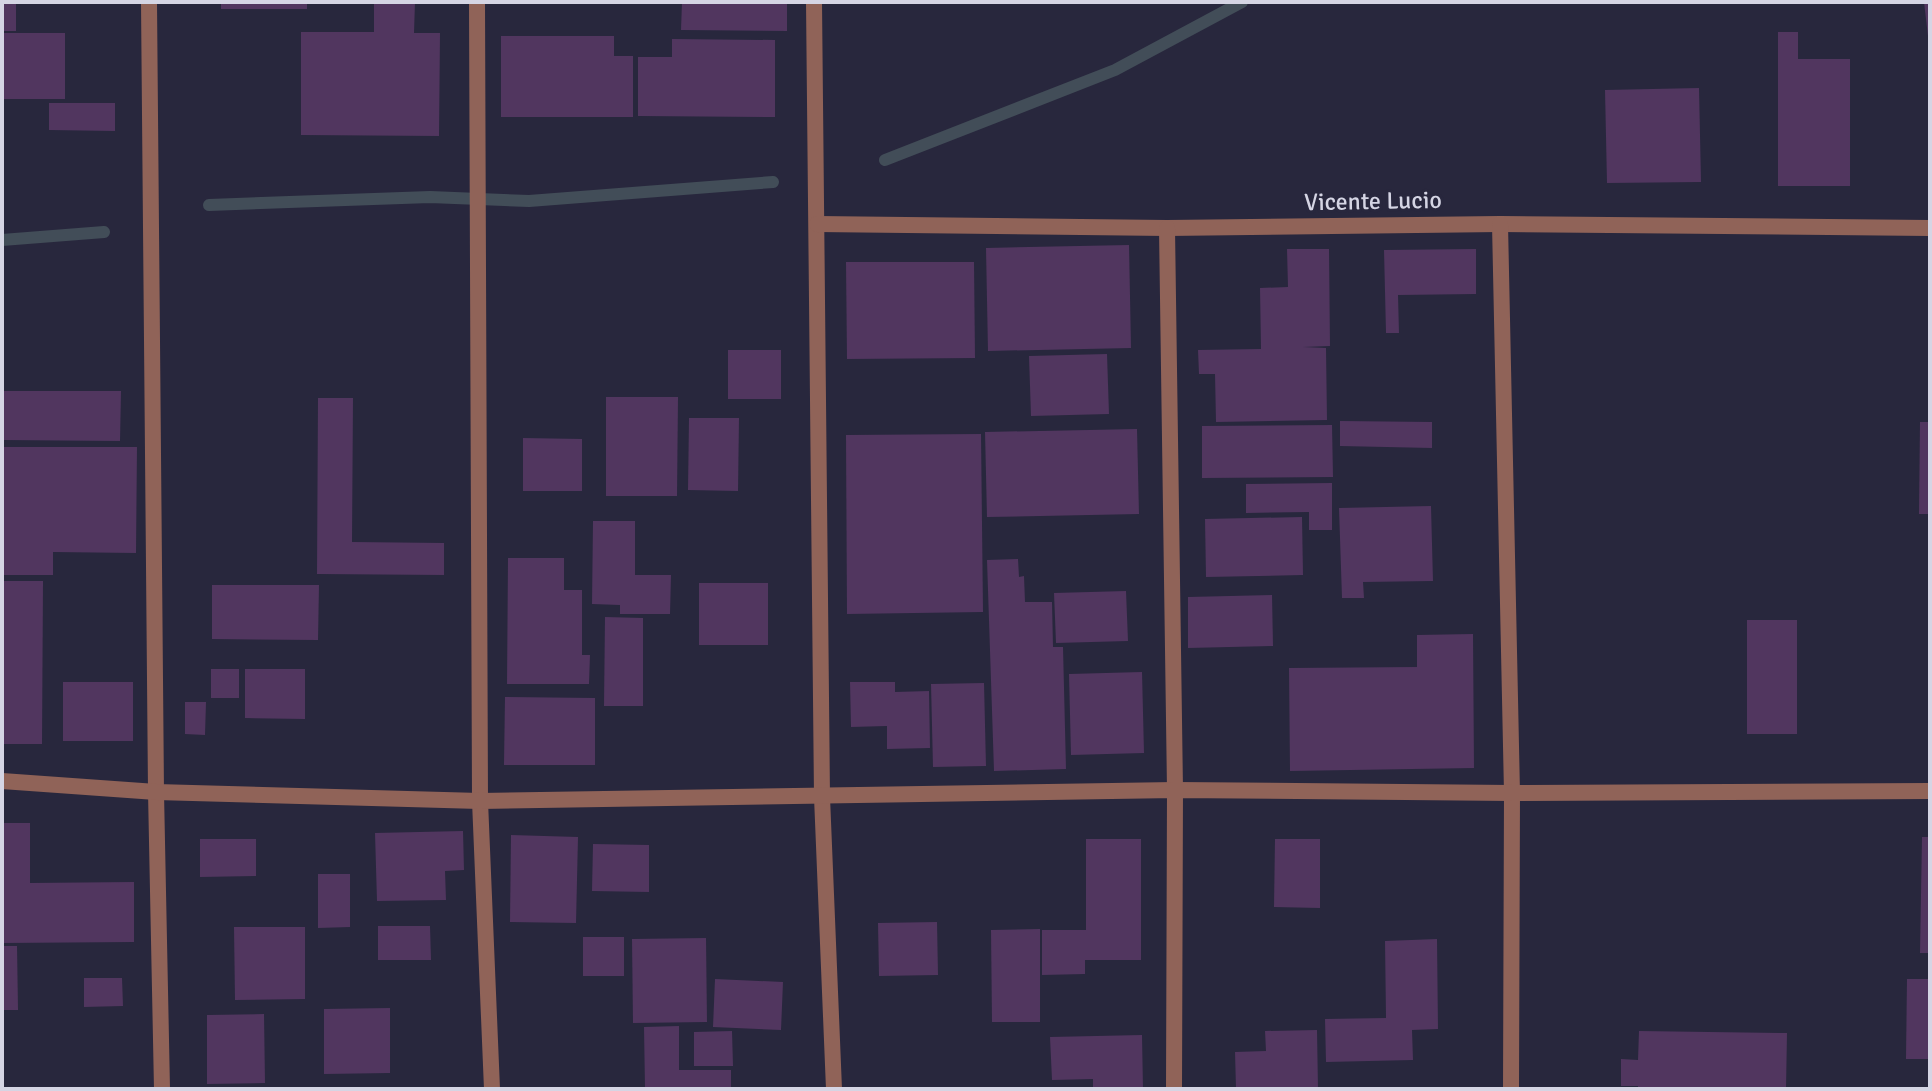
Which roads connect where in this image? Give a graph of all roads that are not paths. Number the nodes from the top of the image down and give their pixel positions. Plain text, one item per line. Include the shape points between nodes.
1 (149, 2) edge
2 (477, 2) edge
3 (814, 2) edge
4 (817, 224) junction
5 (1500, 224) junction
6 (1167, 228) junction
7 (1930, 228) edge
8 (2, 781) edge
9 (1175, 790) junction
10 (1930, 791) edge
11 (156, 792) junction
12 (1512, 793) junction
13 (822, 797) junction
14 (480, 801) junction
15 (162, 1089) edge
16 (492, 1089) edge
17 (834, 1089) edge
18 (1174, 1089) edge
19 (1511, 1089) edge

1 - 11 street
2 - 14 street
3 - 4 street
4 - 6 street, Vicente Lucio
4 - 13 street
5 - 6 street, Vicente Lucio
5 - 7 street, Vicente Lucio
5 - 12 street
6 - 9 street
8 - 11 street
9 - 12 street
9 - 13 street
9 - 18 street
10 - 12 street
11 - 14 street
11 - 15 street
12 - 19 street
13 - 14 street
13 - 17 street
14 - 16 street

